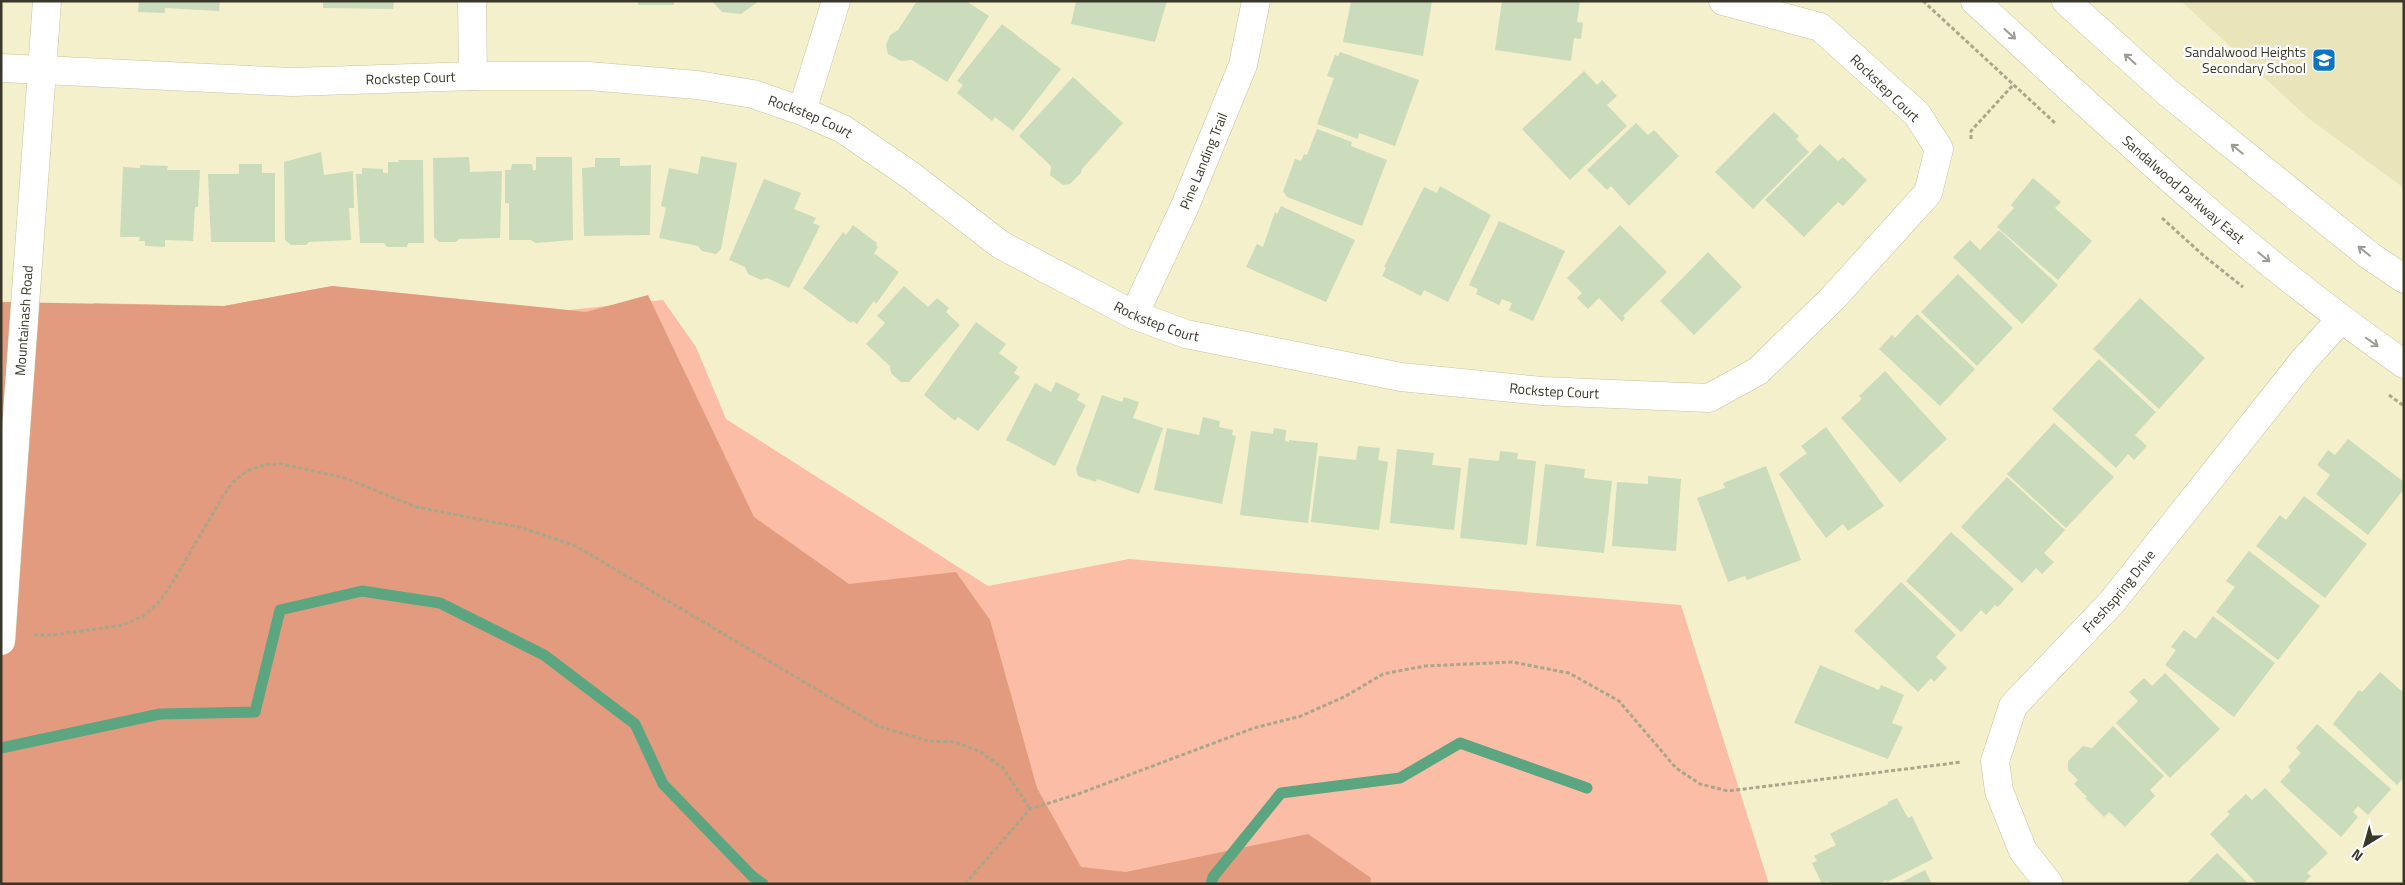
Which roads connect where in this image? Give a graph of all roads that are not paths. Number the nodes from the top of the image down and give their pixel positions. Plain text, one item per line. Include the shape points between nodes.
1 (47, 1) edge
2 (472, 1) edge
3 (836, 1) edge
4 (1256, 1) edge
5 (1723, 1) edge
6 (1974, 1) edge
7 (2066, 1) edge
8 (1, 68) edge
9 (41, 70) junction
10 (473, 76) junction
11 (802, 111) junction
12 (2404, 279) edge
13 (1134, 315) junction
14 (2340, 320) junction
15 (2404, 364) edge
16 (14, 638) edge
17 (2049, 884) edge

1 - 9 street, Mountainash Road
2 - 10 street
3 - 11 street
4 - 13 street, Pine Landing Trail via 1243,66 1185,206
5 - 13 street, Rockstep Court via 1820,27 1917,114 1939,149 1928,194 1833,298 1758,371 1709,398 1542,391 1401,377 1186,334
6 -> 14 street, Sandalwood Parkway East via 2210,212
12 -> 7 street via 2370,256 2167,92
8 - 9 street, Rockstep Court
9 - 10 street, Rockstep Court via 292,82
9 - 16 street, Mountainash Road, bridge via 7,554
10 - 11 street, Rockstep Court via 588,76 697,86 753,94
11 - 13 street, Rockstep Court via 843,129 910,175 1000,245
14 -> 15 street, Sandalwood Parkway East
14 - 17 street, Freshspring Drive via 2304,360 2112,602 2013,706 1995,760 1999,791 2023,851

